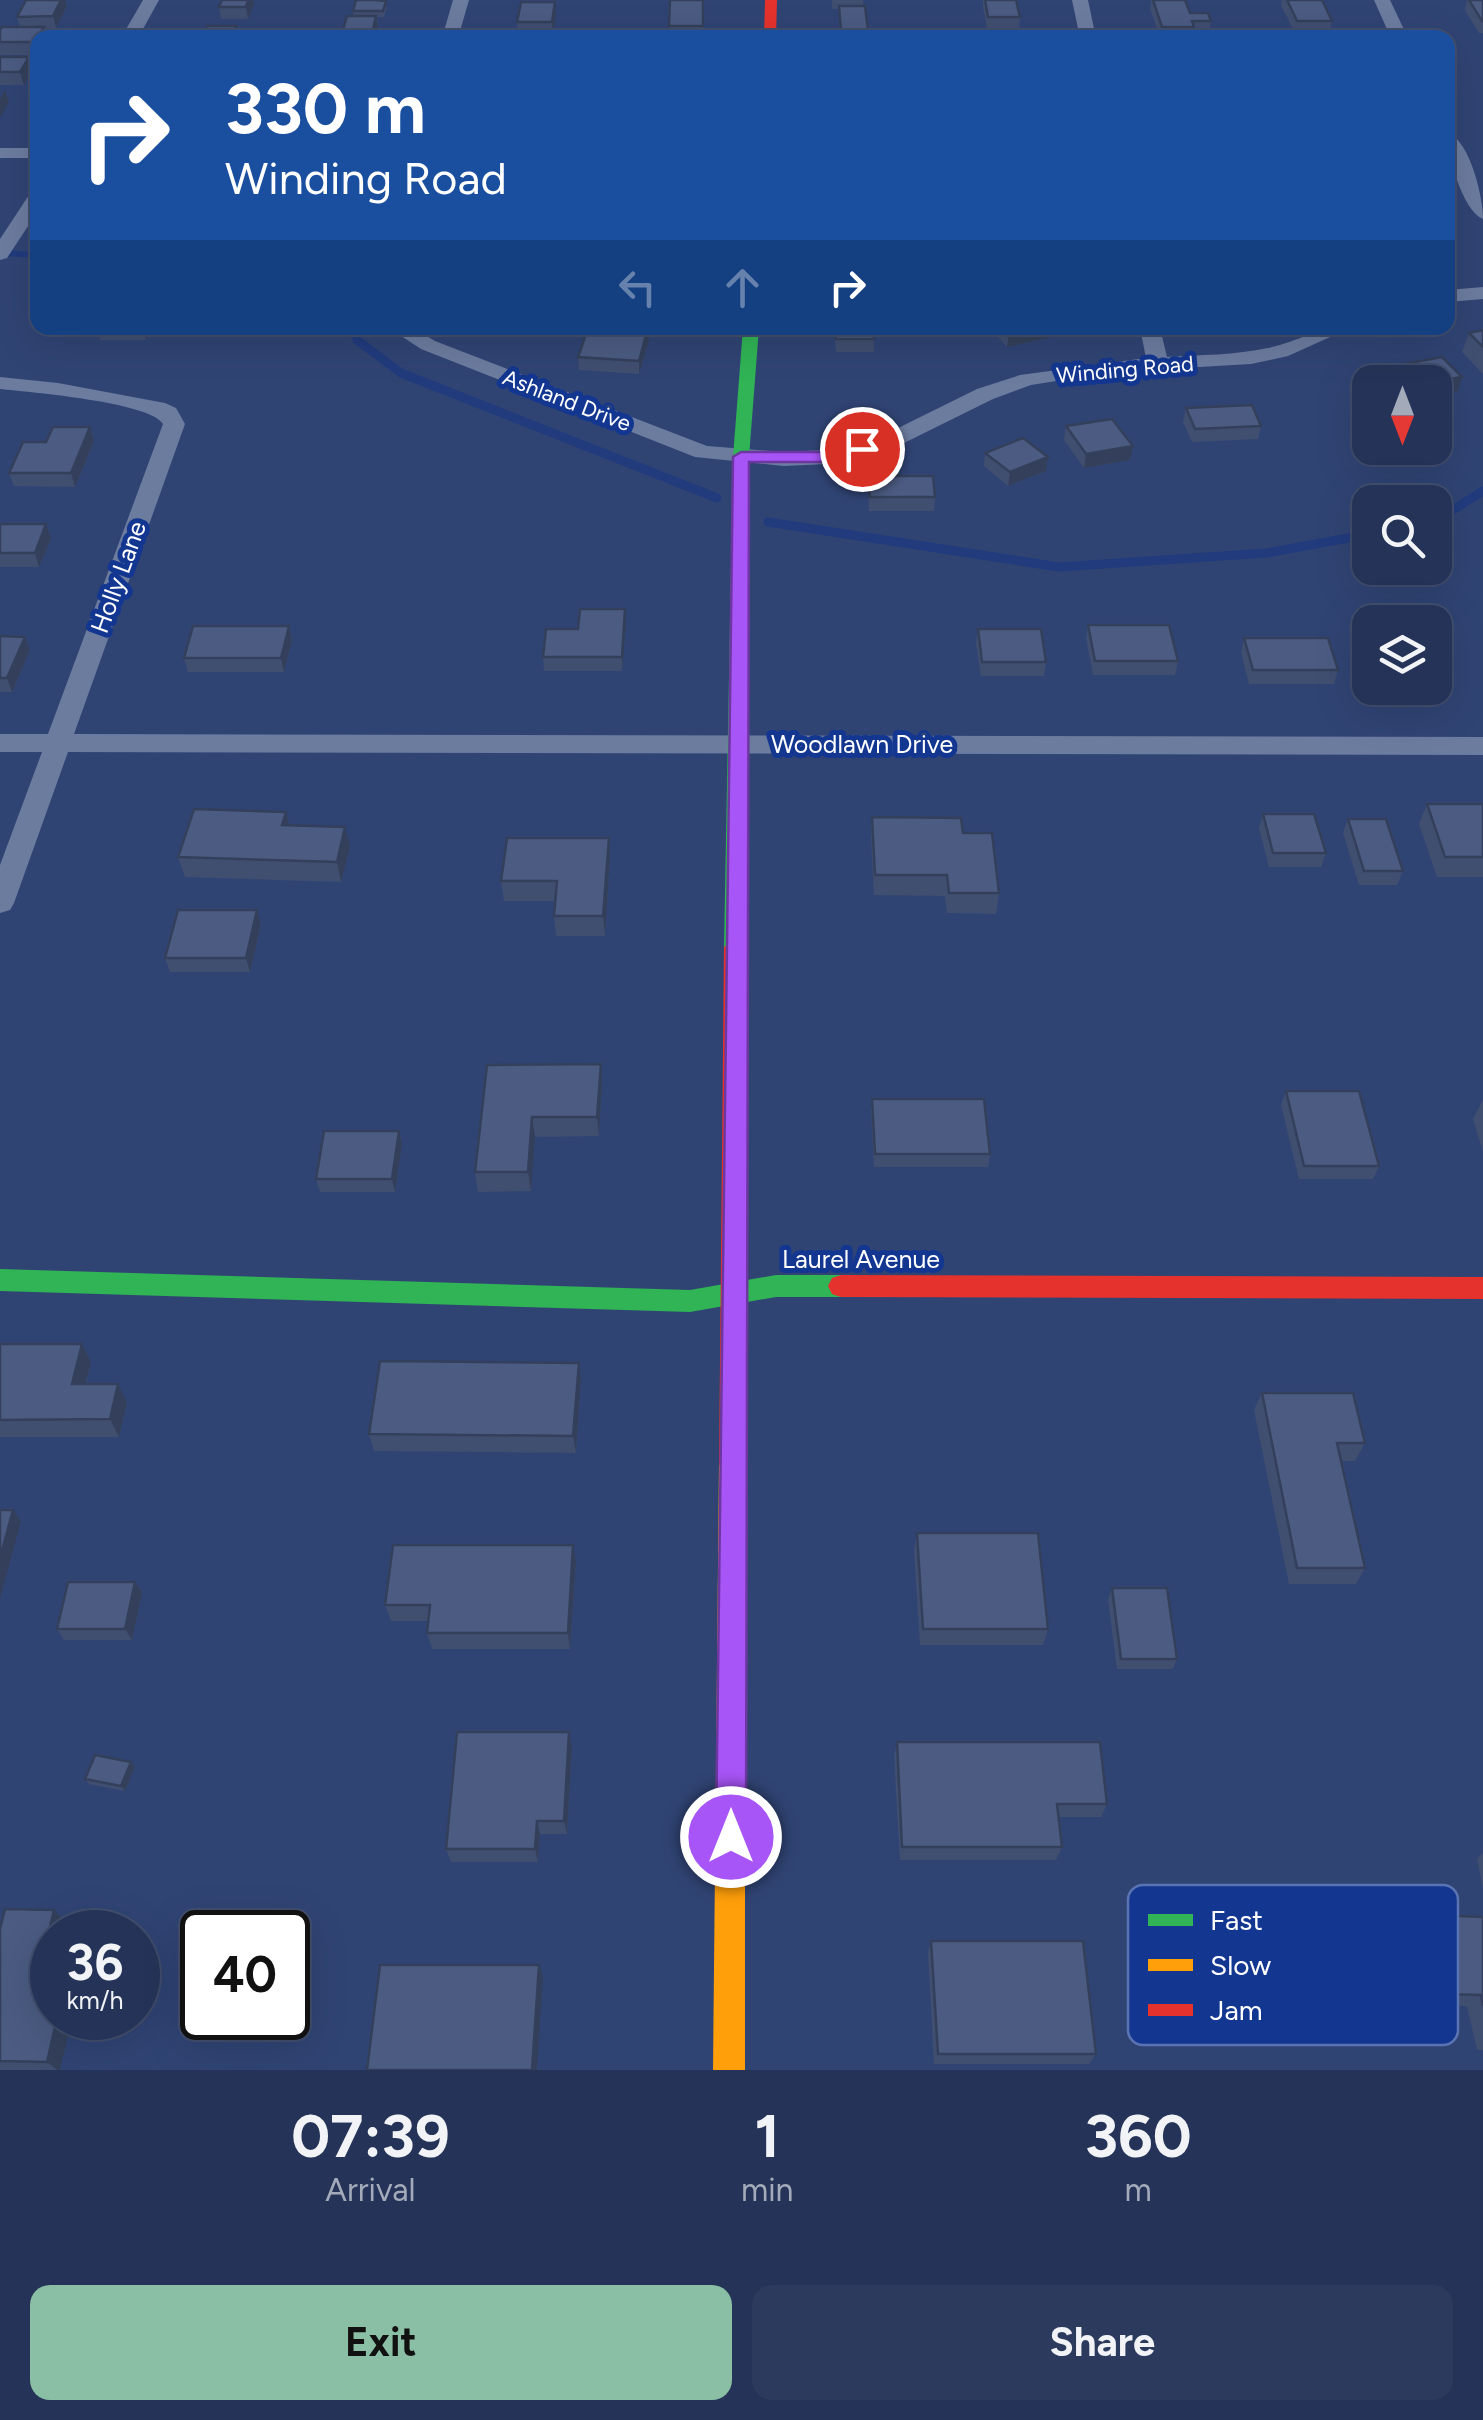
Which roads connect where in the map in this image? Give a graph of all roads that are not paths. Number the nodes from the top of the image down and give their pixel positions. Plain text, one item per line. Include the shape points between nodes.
1 (151, 0) edge
2 (461, 0) edge
3 (772, 0) edge
4 (1080, 0) edge
5 (1382, 0) edge
6 (134, 30) edge
7 (452, 30) edge
8 (770, 30) edge
9 (1086, 30) edge
10 (1396, 30) edge
11 (0, 153) edge
12 (30, 153) edge
13 (1455, 153) edge
14 (30, 208) edge
15 (1483, 213) edge
16 (2, 250) edge
17 (1483, 292) edge
18 (1455, 295) edge
19 (410, 335) edge
20 (750, 335) edge
21 (1152, 335) edge
22 (1321, 335) edge
23 (1158, 364) junction
24 (0, 383) edge
25 (741, 457) junction
26 (0, 743) edge
27 (57, 743) junction
28 (736, 743) junction
29 (1483, 746) edge
30 (0, 903) edge
31 (0, 1280) edge
32 (1483, 1288) edge
33 (735, 1293) junction
34 (729, 2070) edge

1 - 6 street
2 - 7 street
3 - 8 street
4 - 9 street
5 - 10 street
11 - 12 street
13 - 15 street
14 - 16 street
17 - 18 street
19 - 25 street, Ashland Drive via 703,452
20 - 25 street
21 - 23 street
22 - 23 street, Winding Road via 1266,355
23 - 25 street, Winding Road via 1027,379 862,449 826,457
24 - 27 street, Holly Lane via 157,408 174,420
25 - 28 street
26 - 27 street, Woodlawn Drive
27 - 28 street, Woodlawn Drive
27 - 30 street, Holly Lane
28 - 29 street, Woodlawn Drive
28 - 33 street
31 - 33 street, Laurel Avenue via 690,1301
32 - 33 street, Laurel Avenue via 776,1286
33 - 34 street

